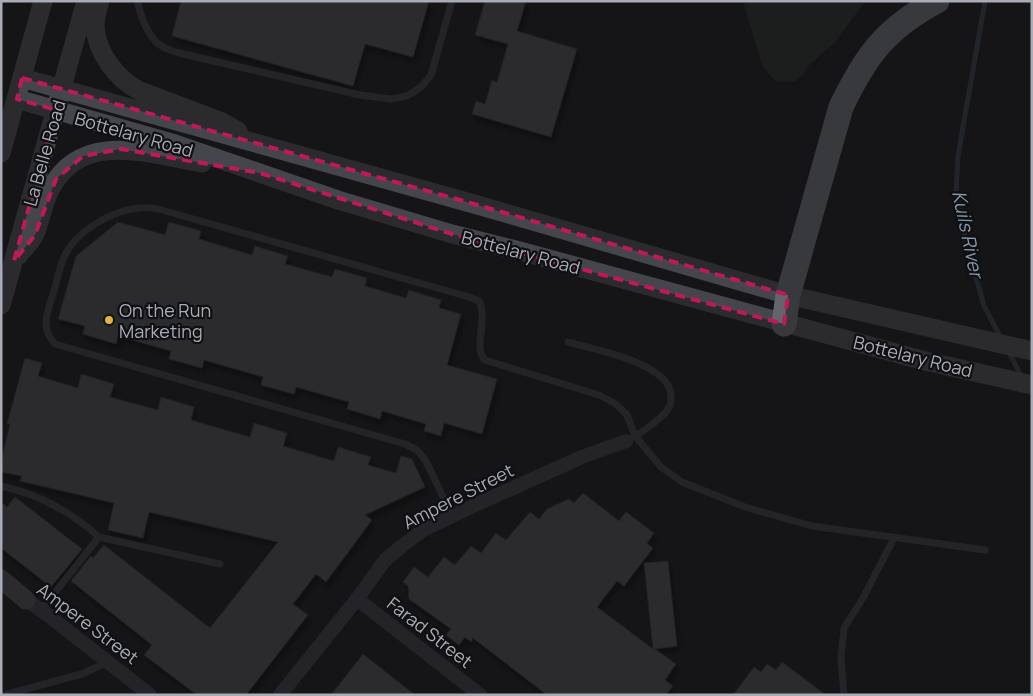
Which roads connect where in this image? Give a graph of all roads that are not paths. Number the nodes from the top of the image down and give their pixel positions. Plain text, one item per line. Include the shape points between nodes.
1 (43, 1) edge
2 (86, 1) edge
3 (100, 1) edge
4 (137, 1) edge
5 (452, 1) edge
6 (937, 1) edge
7 (22, 78) junction
8 (61, 90) junction
9 (17, 99) junction
10 (56, 110) junction
11 (267, 147) junction
12 (1, 153) edge
13 (260, 174) junction
14 (14, 261) junction
15 (788, 295) junction
16 (1, 305) edge
17 (784, 324) junction
18 (568, 342) dead end
19 (1032, 351) edge
20 (1032, 385) edge
21 (630, 439) junction
22 (1, 486) edge
23 (452, 516) junction
24 (99, 537) junction
25 (894, 538) junction
26 (985, 550) dead end
27 (220, 564) dead end
28 (1, 579) edge
29 (1, 585) edge
30 (1, 596) edge
31 (357, 599) junction
32 (33, 604) junction
33 (109, 662) junction
34 (23, 693) edge
35 (4, 695) edge
36 (150, 695) edge
37 (280, 695) edge
38 (480, 695) edge
39 (844, 695) edge

1 - 7 main road
2 - 8 main road, La Belle Road
3 - 11 main road via 95,24 100,48 129,86 222,122
4 - 5 lane via 154,40 179,53 360,95 391,99 407,96 431,75
6 - 15 highway via 896,27 877,46 855,79 841,107
7 - 8 main road, Bottelary Road
7 - 9 main road
8 - 10 main road, La Belle Road
8 - 11 main road, Bottelary Road
9 - 10 main road, Bottelary Road
9 - 12 main road
10 - 13 main road, Bottelary Road via 175,144
10 - 14 main road, La Belle Road
11 - 15 main road, Bottelary Road
13 - 14 main road via 121,149 83,156 56,179 35,235
13 - 17 main road, Bottelary Road via 452,234
14 - 16 main road, La Belle Road
15 - 17 highway
15 - 19 main road, Bottelary Road
17 - 20 main road, Bottelary Road
18 - 21 lane via 620,357 651,369 664,379 671,392 668,410 654,424
21 - 23 street, Ampere Street via 582,457
21 - 23 lane via 627,415 616,404 599,395 485,360 480,352 483,312 479,302 469,296 158,209 139,208 100,221 72,245 65,257 47,315 46,330 55,344 405,444 417,450 426,461
21 - 25 lane via 682,482 744,507 812,526
22 - 24 lane via 51,504 72,515
23 - 31 street, Ampere Street via 423,530 385,560
24 - 27 lane
24 - 32 lane
25 - 26 lane
25 - 39 lane via 844,628 841,658
28 - 32 main road
29 - 32 street, Ampere Street
30 - 32 main road
31 - 37 street, Ampere Street
31 - 38 street, Farad Street
32 - 33 street, Ampere Street
33 - 34 lane
33 - 36 street, Ampere Street
34 - 35 lane

